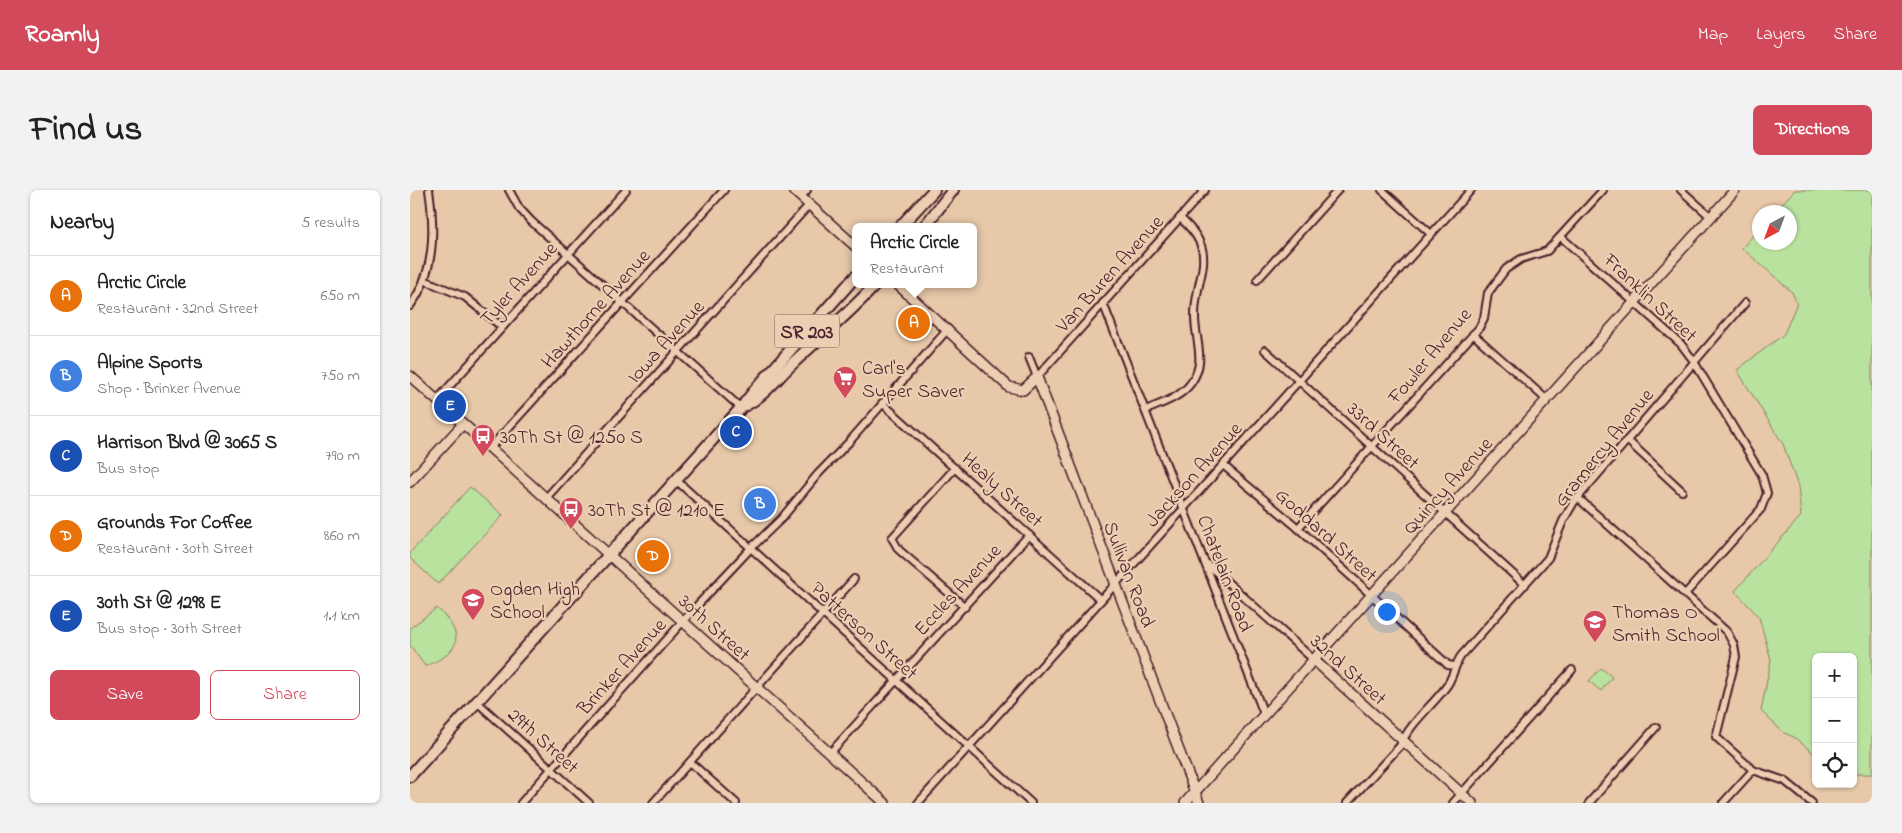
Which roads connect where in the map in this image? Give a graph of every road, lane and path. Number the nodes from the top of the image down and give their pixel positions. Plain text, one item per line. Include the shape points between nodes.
1 (429, 190) edge
2 (509, 190) edge
3 (626, 190) edge
4 (724, 190) edge
5 (793, 190) edge
6 (934, 190) edge
7 (953, 190) edge
8 (1205, 190) edge
9 (1338, 190) edge
10 (1382, 190) edge
11 (1471, 190) edge
12 (1603, 190) edge
13 (1681, 190) edge
14 (1735, 190) edge
15 (804, 194) edge
16 (809, 205) junction
17 (1711, 217) junction
18 (1180, 218) junction
19 (904, 223) edge
20 (927, 223) edge
21 (1431, 234) junction
22 (1561, 237) junction
23 (852, 243) edge
24 (568, 254) junction
25 (424, 280) junction
26 (852, 280) edge
27 (1257, 280) dead end
28 (872, 288) edge
29 (902, 288) edge
30 (622, 302) junction
31 (1636, 302) junction
32 (1103, 303) junction
33 (1745, 303) dead end
34 (410, 306) edge
35 (502, 327) junction
36 (948, 329) junction
37 (1473, 334) junction
38 (1265, 350) dead end
39 (678, 352) junction
40 (1029, 357) dead end
41 (1693, 360) junction
42 (410, 376) edge
43 (1037, 377) junction
44 (1299, 381) junction
45 (437, 400) junction
46 (1547, 400) junction
47 (882, 402) junction
48 (741, 408) junction
49 (1146, 410) junction
50 (463, 424) junction
51 (1627, 440) junction
52 (1373, 447) junction
53 (490, 448) junction
54 (1223, 465) junction
55 (956, 468) junction
56 (676, 480) junction
57 (410, 482) edge
58 (1682, 491) dead end
59 (546, 498) junction
60 (1578, 498) junction
61 (1184, 508) junction
62 (1446, 513) junction
63 (1298, 528) junction
64 (1029, 535) junction
65 (751, 548) junction
66 (609, 556) junction
67 (1203, 561) junction
68 (854, 580) dead end
69 (1116, 584) junction
70 (1525, 585) junction
71 (1686, 593) junction
72 (1372, 595) junction
73 (1101, 600) junction
74 (964, 606) junction
75 (823, 614) junction
76 (682, 622) junction
77 (1314, 660) junction
78 (1454, 666) junction
79 (1572, 670) dead end
80 (895, 680) junction
81 (756, 688) junction
82 (477, 702) junction
83 (1264, 714) junction
84 (1656, 727) dead end
85 (1403, 740) junction
86 (969, 747) junction
87 (830, 753) junction
88 (690, 762) junction
89 (551, 769) junction
90 (1753, 770) junction
91 (410, 776) edge
92 (1195, 792) junction
93 (1462, 793) junction
94 (521, 803) edge
95 (589, 803) edge
96 (654, 803) edge
97 (736, 803) edge
98 (885, 803) edge
99 (918, 803) edge
100 (1031, 803) edge
101 (1184, 803) edge
102 (1199, 803) edge
103 (1347, 803) edge
104 (1453, 803) edge
105 (1472, 803) edge
106 (1589, 803) edge
107 (1723, 803) edge
108 (1812, 803) edge

1 - 25 street via 432,236
2 - 24 street via 519,208
3 - 24 street, Tyler Avenue
4 - 30 street, Hawthorne Avenue
5 - 15 street
6 - 19 main road
7 - 20 main road
8 - 18 street, Van Buren Avenue
9 - 27 street
10 - 21 street
11 - 21 street, Jackson Avenue
12 - 22 street, Fowler Avenue
13 - 17 street
14 - 17 street, Quincy Avenue
15 - 16 street
16 - 23 street
16 - 39 street, Iowa Avenue
17 - 31 street, Quincy Avenue
18 - 32 street, Van Buren Avenue
18 - 49 street via 1193,232 1203,256 1195,315 1199,366 1191,383 1182,392
21 - 44 street, Jackson Avenue
22 - 31 street, Franklin Street
22 - 37 street, Fowler Avenue via 1542,254 1521,259 1506,269 1491,288 1484,318
24 - 30 street
24 - 35 street, Tyler Avenue
25 - 34 street
25 - 35 street via 465,297
26 - 48 main road, SR 203
28 - 48 main road, SR 203 via 764,393
29 - 36 street
30 - 39 street
30 - 53 street, Hawthorne Avenue
31 - 41 street, Franklin Street via 1681,344
31 - 46 street, Quincy Avenue
32 - 43 street, Van Buren Avenue
32 - 49 street, Chatelain Road
33 - 41 street, Gramercy Avenue
35 - 45 street, Tyler Avenue
36 - 43 street via 1013,389 1023,390
36 - 47 street, Brinker Avenue
37 - 46 street
37 - 52 street, Fowler Avenue
38 - 44 street, 33rd Street
39 - 48 street
39 - 59 street, Iowa Avenue
40 - 43 street, Sullivan Road
41 - 51 street, Gramercy Avenue
41 - 71 street, Franklin Street via 1762,475 1767,493 1761,509
42 - 45 street, 30th Street
43 - 69 street, Sullivan Road
44 - 52 street, 33rd Street
44 - 54 street, Jackson Avenue
45 - 50 street, 30th Street
46 - 62 street, Quincy Avenue
47 - 55 street, Healy Street
47 - 65 street, Brinker Avenue via 781,519
48 - 56 main road, SR 203
49 - 61 street, Chatelain Road
50 - 53 street, 30th Street
50 - 57 street
51 - 58 street
51 - 60 street, Gramercy Avenue
52 - 62 street, 33rd Street
52 - 63 street, Fowler Avenue
53 - 59 street, 30th Street
54 - 61 street, Jackson Avenue
54 - 63 street, Goddard Street
55 - 64 street, Healy Street
55 - 74 street via 892,538 899,550
56 - 65 street, Patterson Street
56 - 66 main road, SR 203
59 - 66 street, 30th Street
60 - 70 street, Gramercy Avenue via 1563,521 1548,558
60 - 71 street
61 - 67 street, Chatelain Road
61 - 69 street, Jackson Avenue
62 - 70 street, 33rd Street
62 - 72 street, Quincy Avenue
63 - 72 street, Goddard Street
64 - 73 street, Healy Street
64 - 74 street, Eccles Avenue
65 - 75 street, Patterson Street
65 - 76 street, Brinker Avenue
66 - 76 street, 30th Street
66 - 82 main road, SR 203
67 - 77 street, 32nd Street
67 - 83 street, Chatelain Road
68 - 75 street
69 - 73 street, Jackson Avenue
69 - 92 street, Sullivan Road
70 - 78 street, Gramercy Avenue
71 - 90 street via 1727,632 1736,651 1716,737
72 - 77 street, Quincy Avenue
72 - 78 street, Goddard Street via 1448,665
73 - 86 street, Jackson Avenue
74 - 80 street, Eccles Avenue
75 - 80 street, Patterson Street
75 - 81 street
76 - 81 street, 30th Street
76 - 89 street, Brinker Avenue
77 - 83 street, Quincy Avenue
77 - 85 street, 32nd Street
78 - 85 street, Gramercy Avenue via 1445,688
79 - 93 street
80 - 86 street, Patterson Street
80 - 87 street, Eccles Avenue
81 - 87 street, 30th Street
81 - 88 street
82 - 89 street, 29th Street
82 - 91 main road, SR 203
83 - 92 street, Quincy Avenue
84 - 106 street
85 - 93 street, 32nd Street
85 - 103 street, Gramercy Avenue
86 - 99 street, Jackson Avenue
86 - 100 street, Patterson Street
87 - 98 street, 30th Street
88 - 96 street
88 - 97 street
89 - 94 street, Brinker Avenue
89 - 95 street, 29th Street
90 - 107 street
90 - 108 street via 1785,781
92 - 101 street, Quincy Avenue
92 - 102 street, Sullivan Road
93 - 104 street
93 - 105 street, 32nd Street

